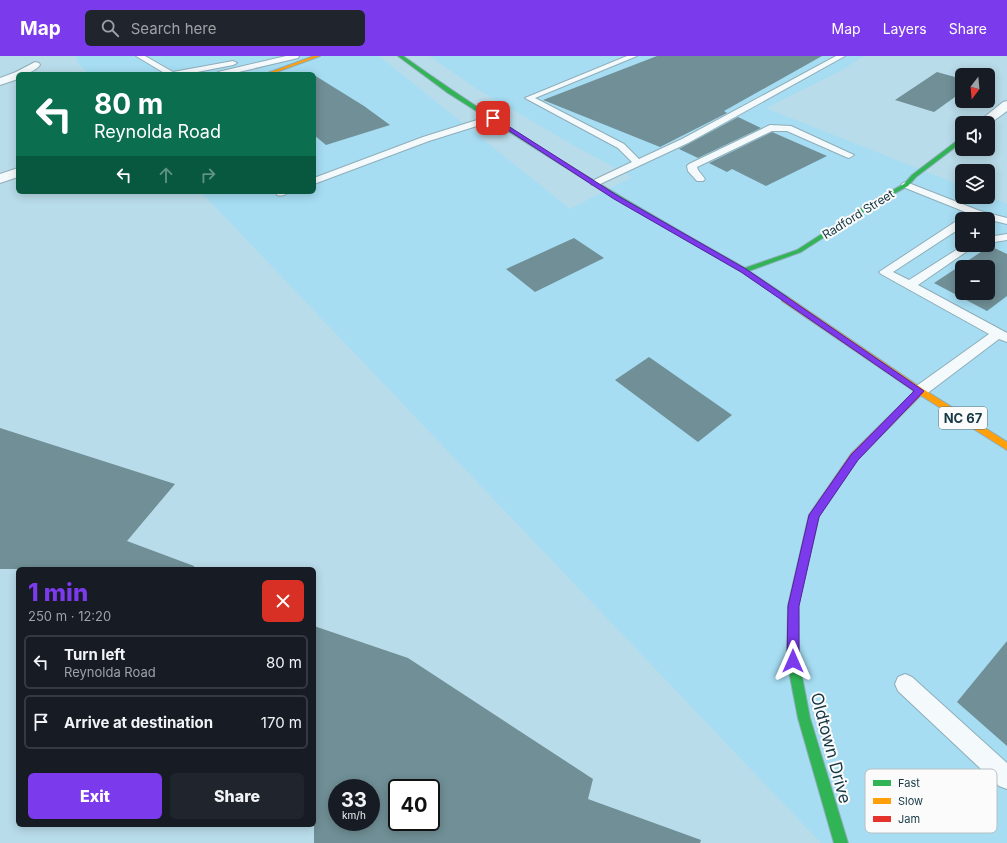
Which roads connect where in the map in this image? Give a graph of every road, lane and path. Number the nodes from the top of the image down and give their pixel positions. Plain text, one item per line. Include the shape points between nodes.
1 (140, 56) edge
2 (295, 56) edge
3 (318, 56) edge
4 (400, 56) edge
5 (633, 56) edge
6 (841, 56) edge
7 (302, 58) edge
8 (244, 60) dead end
9 (35, 65) dead end
10 (23, 72) edge
11 (168, 72) edge
12 (185, 72) edge
13 (229, 72) edge
14 (271, 72) edge
15 (16, 75) edge
16 (0, 82) edge
17 (1007, 105) edge
18 (992, 116) edge
19 (493, 118) junction
20 (955, 144) edge
21 (849, 155) dead end
22 (638, 163) junction
23 (16, 173) edge
24 (0, 179) edge
25 (700, 179) dead end
26 (316, 180) edge
27 (595, 183) junction
28 (906, 186) junction
29 (962, 212) edge
30 (995, 219) edge
31 (1007, 221) edge
32 (955, 227) edge
33 (1007, 237) edge
34 (995, 239) edge
35 (960, 252) edge
36 (744, 271) junction
37 (910, 285) junction
38 (1003, 336) edge
39 (920, 391) junction
40 (1007, 446) edge
41 (905, 684) dead end
42 (1007, 778) edge
43 (840, 843) edge

1 - 11 lane
2 - 13 lane
3 - 7 main road
4 - 19 main road, NC 67 via 450,92
5 - 22 lane via 529,98 621,146
6 - 22 lane via 685,141
7 - 14 main road
8 - 12 lane
9 - 10 street
15 - 16 street
17 - 18 street
19 - 26 lane via 426,139
19 - 27 main road, NC 67
20 - 28 main road, Radford Street via 914,176
21 - 25 lane via 788,128 770,128 692,166
22 - 27 lane
23 - 24 street
27 - 36 main road, NC 67 via 616,198
28 - 29 lane
28 - 36 main road, Radford Street via 875,202 799,251
30 - 31 lane
32 - 37 lane via 885,272
33 - 34 lane
35 - 37 lane
36 - 39 main road, NC 67
37 - 38 lane
38 - 39 lane
39 - 40 main road, NC 67
39 - 43 main road, Oldtown Drive via 854,457 814,515 793,606 793,661 804,718
41 - 42 lane

